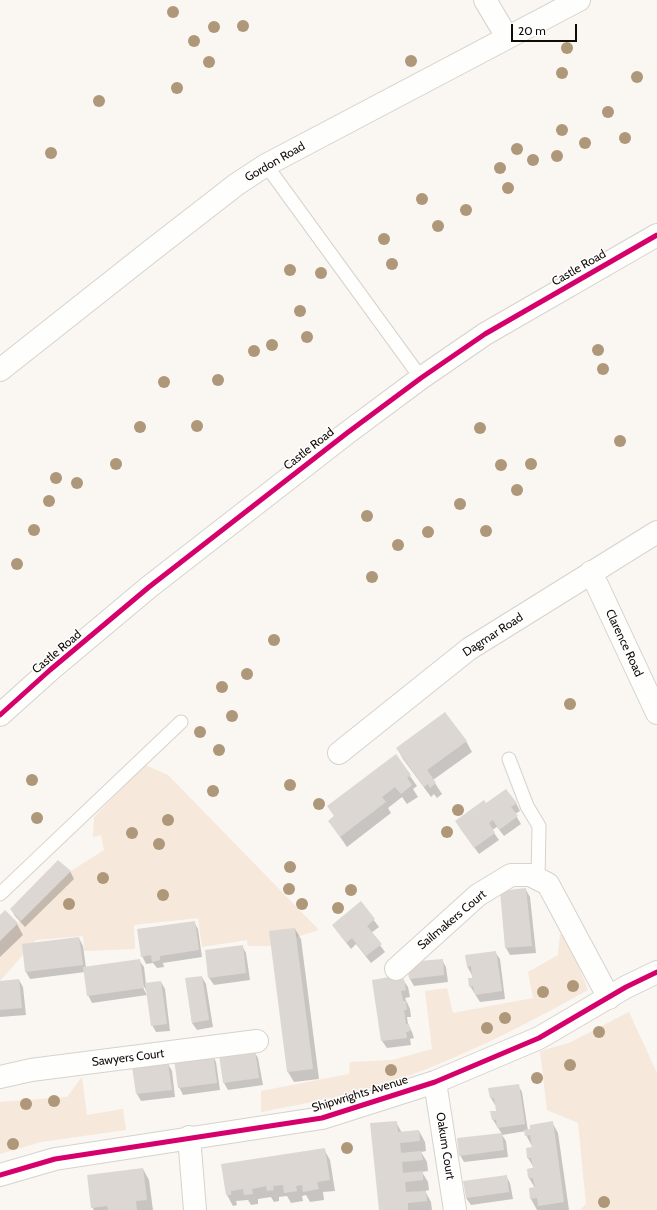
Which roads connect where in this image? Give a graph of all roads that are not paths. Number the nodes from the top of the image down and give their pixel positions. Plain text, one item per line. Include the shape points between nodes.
1 (486, 0) edge
2 (579, 0) edge
3 (507, 37) junction
4 (266, 165) junction
5 (657, 235) edge
6 (0, 370) edge
7 (421, 378) junction
8 (657, 532) edge
9 (591, 572) junction
10 (657, 713) edge
11 (0, 715) edge
12 (181, 722) dead end
13 (339, 753) dead end
14 (509, 759) dead end
15 (538, 879) junction
16 (0, 894) edge
17 (396, 969) dead end
18 (657, 972) edge
19 (609, 998) junction
20 (257, 1041) dead end
21 (0, 1077) edge
22 (435, 1082) junction
23 (189, 1137) junction
24 (0, 1175) edge
25 (195, 1210) edge
26 (455, 1210) edge

1 - 3 street
2 - 3 street, Gordon Road
3 - 4 street, Gordon Road
4 - 6 street, Gordon Road via 237,184
4 - 7 lane
5 - 7 street, Castle Road via 485,334
7 - 11 street, Castle Road via 346,432 155,582
8 - 9 street, Dagmar Road
9 - 10 street, Clarence Road
9 - 13 street, Dagmar Road via 469,649
12 - 16 lane
14 - 15 lane via 527,806 539,826
15 - 17 street, Sailmakers Court via 530,875 511,875 478,896
15 - 19 street via 548,884
18 - 19 street, Shipwrights Avenue
19 - 22 street, Shipwrights Avenue via 539,1038
20 - 21 street, Sawyers Court via 31,1070
22 - 23 street, Shipwrights Avenue via 322,1118
22 - 26 street, Oakum Court
23 - 24 street, Shipwrights Avenue via 55,1159
23 - 25 street

